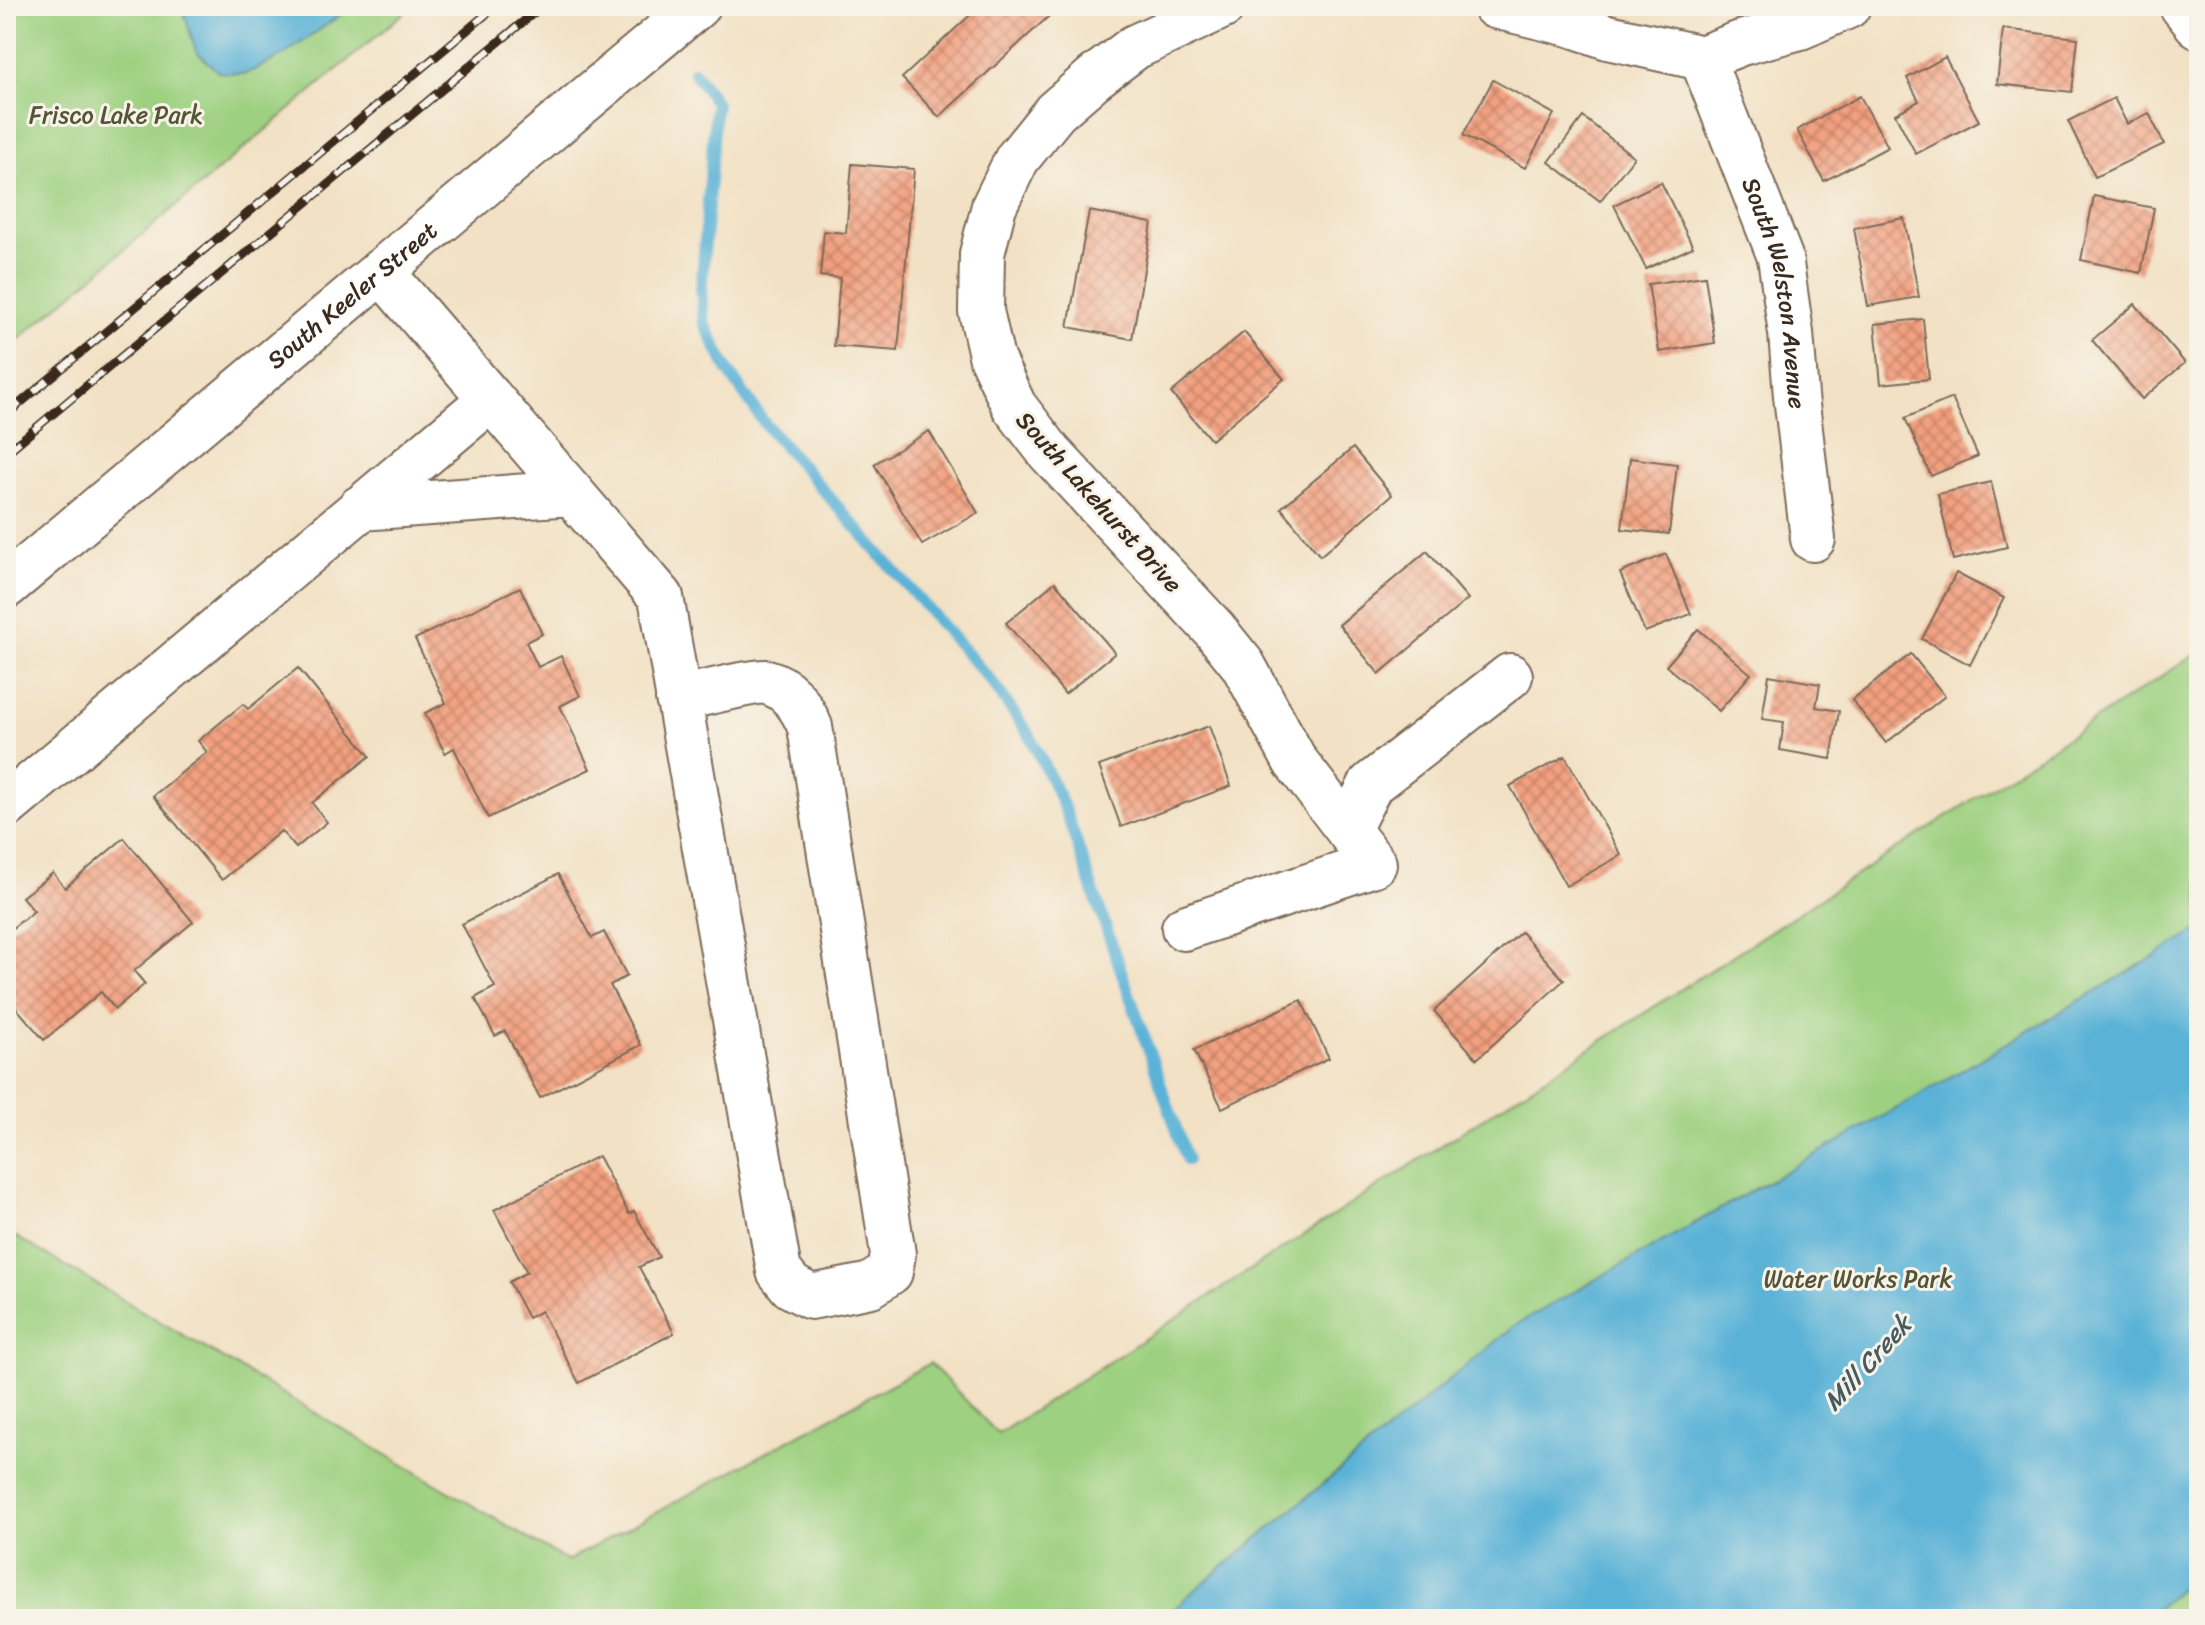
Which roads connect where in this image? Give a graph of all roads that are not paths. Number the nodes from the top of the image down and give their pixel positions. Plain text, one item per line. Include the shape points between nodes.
1 (697, 6) edge
2 (1495, 6) edge
3 (1848, 6) edge
4 (2182, 6) edge
5 (1215, 7) edge
6 (2199, 27) edge
7 (1702, 58) junction
8 (381, 271) junction
9 (491, 399) junction
10 (572, 493) junction
11 (360, 508) junction
12 (1813, 539) dead end
13 (6, 586) edge
14 (1510, 676) dead end
15 (678, 699) junction
16 (6, 806) edge
17 (1348, 829) junction
18 (1184, 928) dead end

1 - 8 street, South Keeler Street
2 - 7 street
3 - 7 street
4 - 6 street
5 - 17 street, South Lakehurst Drive via 1135,47 1094,78 1055,112 1017,159 994,206 982,254 981,311 992,359 1014,406 1050,453 1243,665 1295,761
7 - 12 street, South Welston Avenue via 1780,257
8 - 9 street
8 - 13 street, South Keeler Street
9 - 10 street
9 - 11 street
10 - 11 street
10 - 15 street via 661,597
11 - 16 street
14 - 17 street via 1371,784
15 - 15 street via 779,1271 791,1286 811,1297 871,1285 890,1272 893,1254 810,727 802,707 765,682
17 - 18 street, South Lakehurst Drive via 1374,864

